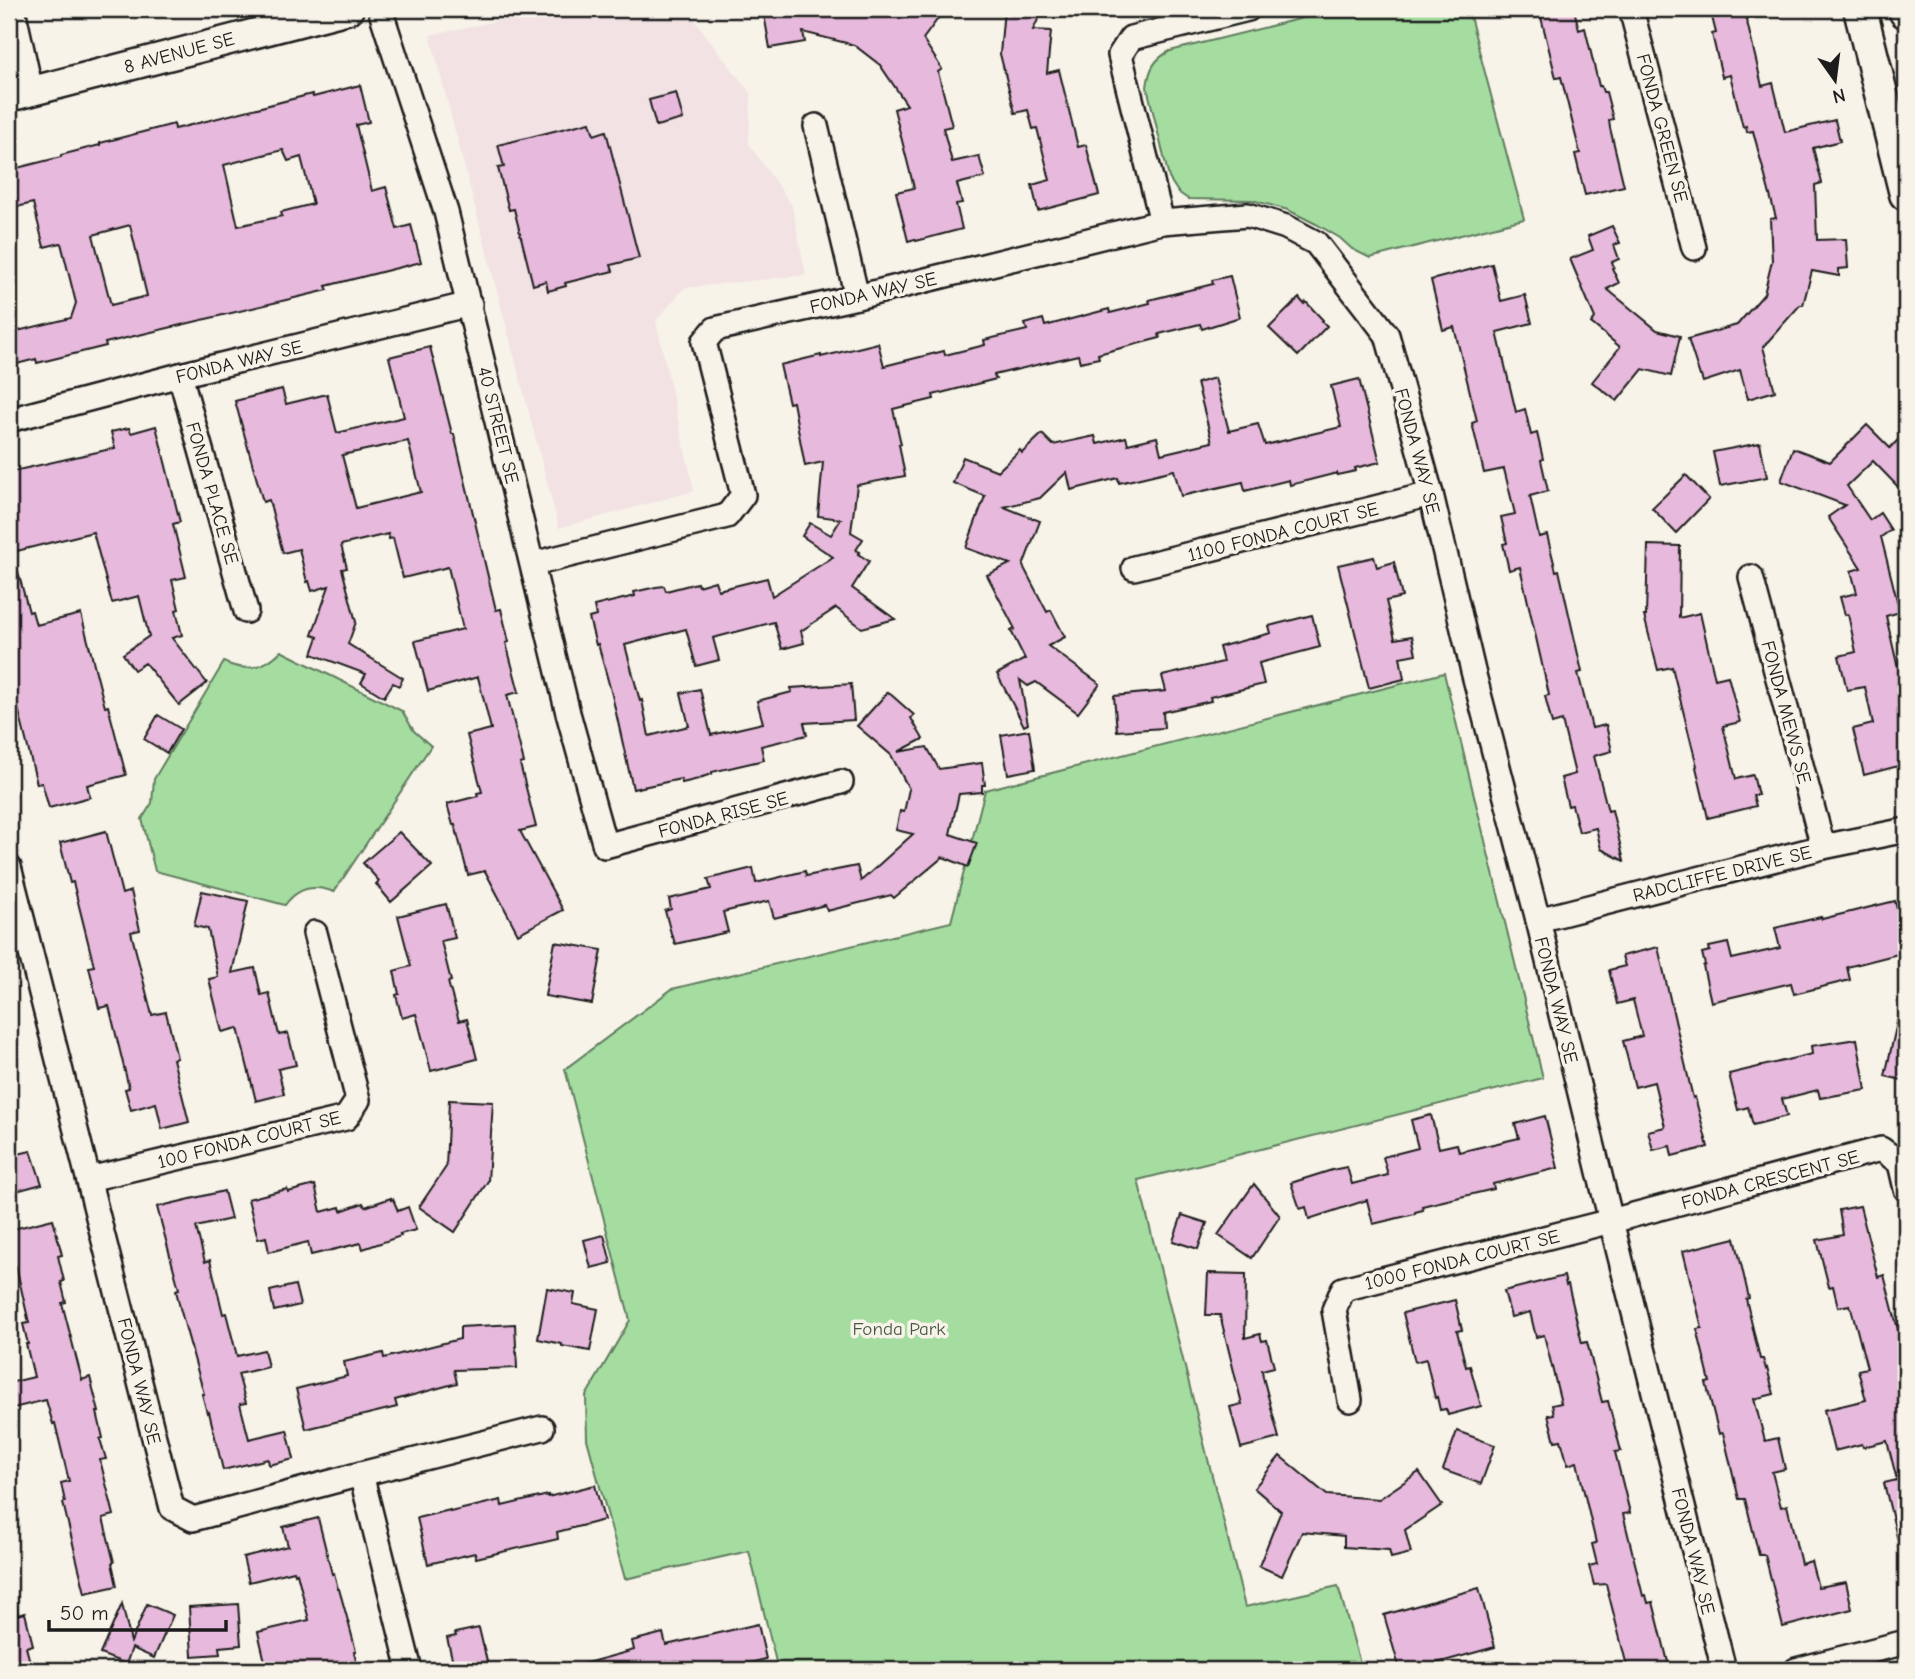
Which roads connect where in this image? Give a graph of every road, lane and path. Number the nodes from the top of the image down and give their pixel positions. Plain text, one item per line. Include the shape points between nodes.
1 (13, 9) edge
2 (349, 9) edge
3 (380, 9) edge
4 (1248, 9) edge
5 (1631, 9) edge
6 (1860, 9) edge
7 (20, 94) edge
8 (816, 127) dead end
9 (1906, 194) edge
10 (1161, 222) junction
11 (1694, 248) dead end
12 (857, 297) junction
13 (470, 304) junction
14 (180, 375) junction
15 (9, 420) edge
16 (1431, 494) junction
17 (533, 564) junction
18 (1134, 568) dead end
19 (1751, 578) dead end
20 (246, 611) dead end
21 (841, 782) dead end
22 (1906, 830) edge
23 (605, 846) joint
24 (1824, 847) junction
25 (9, 867) edge
26 (1538, 920) junction
27 (315, 933) dead end
28 (89, 1179) junction
29 (1906, 1189) edge
30 (1611, 1221) junction
31 (1350, 1400) dead end
32 (542, 1428) dead end
33 (361, 1474) junction
34 (1906, 1642) edge
35 (410, 1670) edge
36 (1724, 1670) edge
37 (1796, 1670) edge

1 - 7 street
2 - 7 street, 8 AVENUE SE
3 - 13 street, 40 STREET SE via 431,161
4 - 10 street via 1131,38 1120,55
5 - 11 street, FONDA GREEN SE
6 - 9 main road
8 - 12 street
10 - 12 street, FONDA WAY SE
10 - 16 street, FONDA WAY SE via 1248,215 1316,243 1387,335
12 - 17 street, FONDA WAY SE via 715,329 704,342 743,495 727,516
13 - 14 street, FONDA WAY SE
13 - 17 street, 40 STREET SE
14 - 15 street, FONDA WAY SE
14 - 20 street, FONDA PLACE SE
16 - 18 street, 1100 FONDA COURT SE
16 - 26 street, FONDA WAY SE
17 - 23 street, 40 STREET SE
19 - 24 street, FONDA MEWS SE
21 - 23 street, FONDA RISE SE
22 - 24 street, RADCLIFFE DRIVE SE
24 - 26 street, RADCLIFFE DRIVE SE
25 - 28 street, FONDA WAY SE
26 - 30 street, FONDA WAY SE
27 - 28 street, 100 FONDA COURT SE via 358,1100 346,1118
28 - 33 street, FONDA WAY SE via 172,1508 193,1519
29 - 30 street, FONDA CRESCENT SE via 1900,1163 1881,1149
30 - 31 street, 1000 FONDA COURT SE via 1343,1289 1334,1310
30 - 36 street, FONDA WAY SE
32 - 33 street, FONDA WAY SE
33 - 35 street
34 - 37 street

